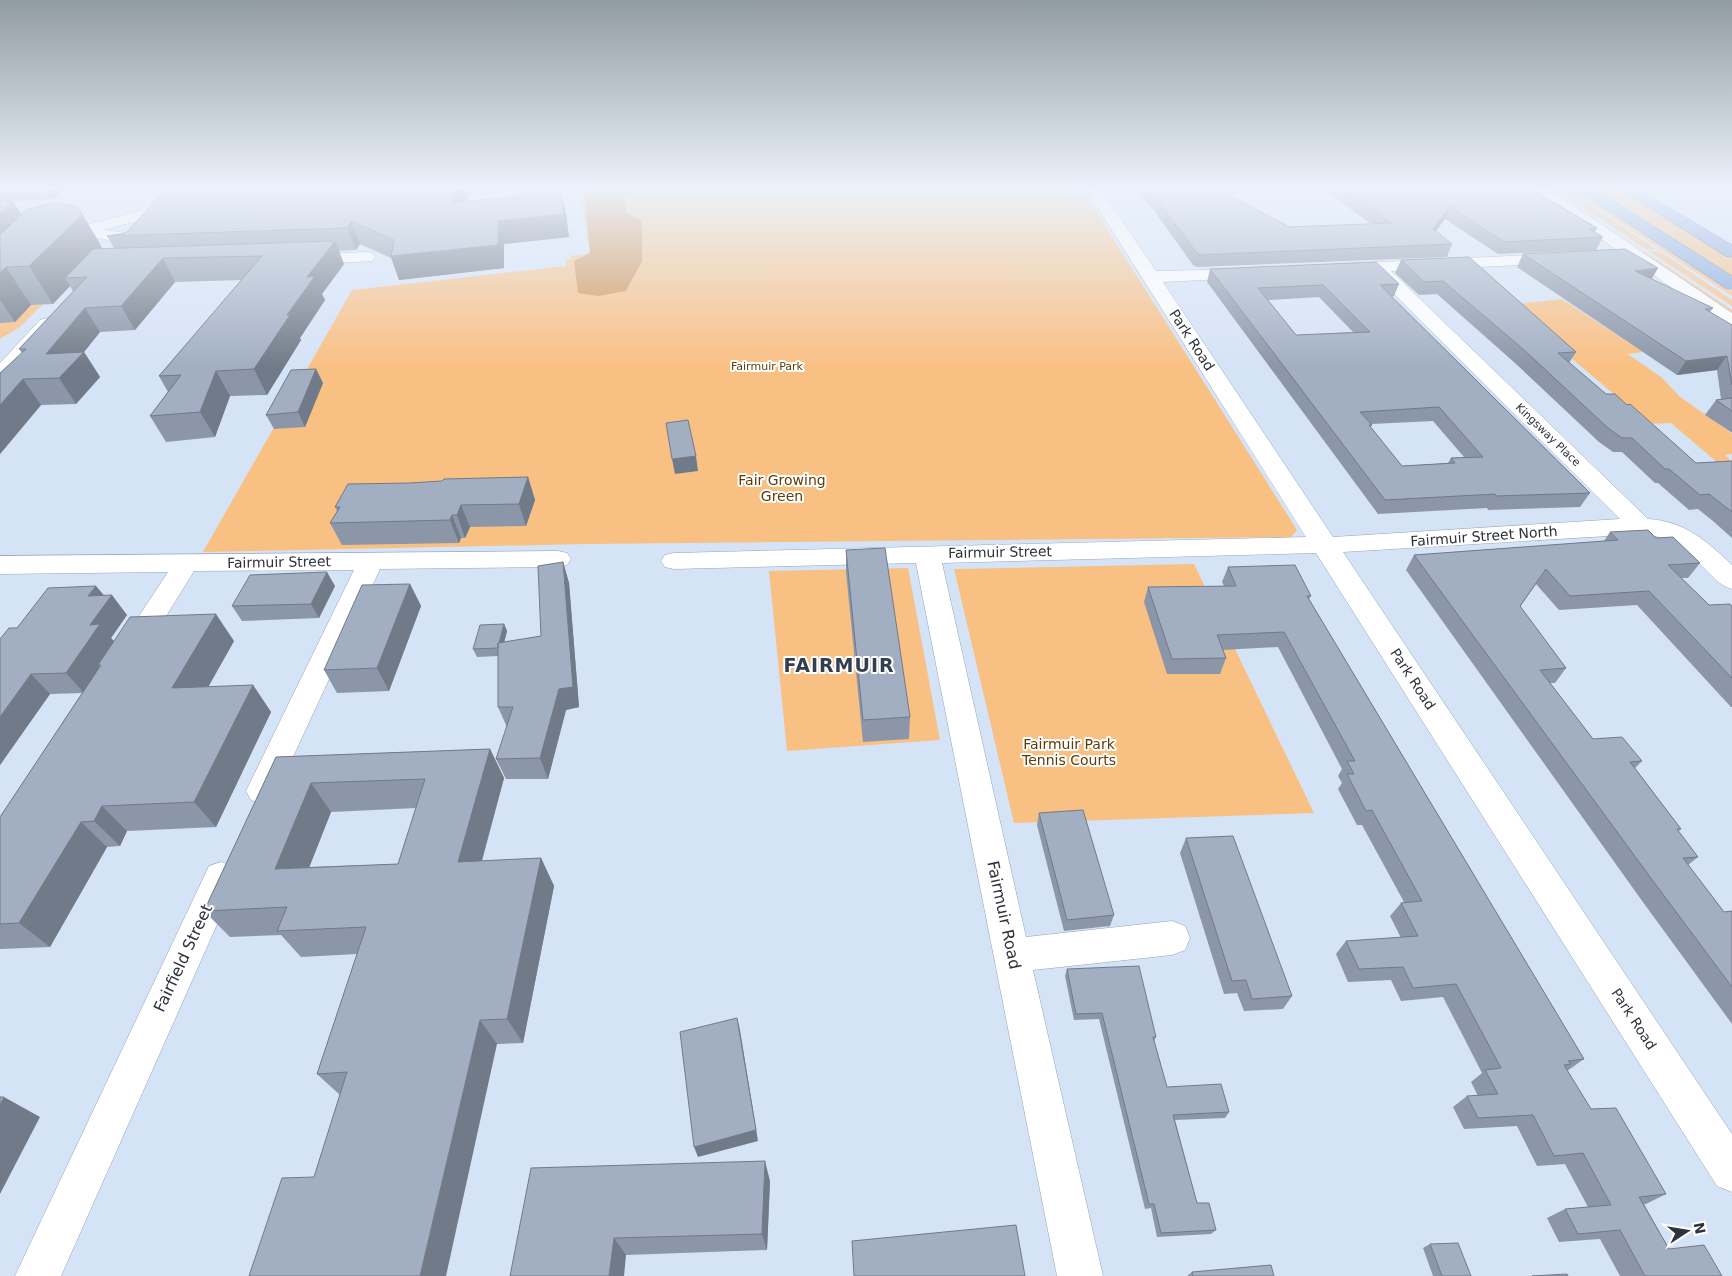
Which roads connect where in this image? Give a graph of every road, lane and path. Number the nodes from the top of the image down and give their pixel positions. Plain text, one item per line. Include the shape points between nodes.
1 (13, 249) edge
2 (115, 249) edge
3 (1132, 249) edge
4 (1626, 249) edge
5 (1677, 249) edge
6 (0, 252) edge
7 (112, 252) edge
8 (1635, 255) junction
9 (366, 257) dead end
10 (290, 260) edge
11 (1376, 266) junction
12 (1326, 269) edge
13 (1258, 272) edge
14 (1150, 277) junction
15 (1732, 284) edge
16 (60, 309) edge
17 (1732, 321) edge
18 (0, 375) edge
19 (1641, 526) junction
20 (1327, 545) junction
21 (927, 554) junction
22 (558, 559) dead end
23 (674, 561) dead end
24 (371, 562) junction
25 (187, 564) junction
26 (0, 565) edge
27 (1732, 580) edge
28 (118, 669) edge
29 (1172, 938) dead end
30 (1013, 955) junction
31 (1732, 1171) edge
32 (38, 1276) edge
33 (1080, 1276) edge

1 - 6 street
2 - 7 street
3 - 14 street, Park Road
4 - 8 street
5 - 15 highway
8 - 11 street
8 - 17 street
9 - 10 street
11 - 12 street
11 - 19 street, Kingsway Place
13 - 14 street
14 - 20 street, Park Road
16 - 18 street
19 - 20 street, Fairmuir Street North
19 - 27 street via 1674,530 1688,538
20 - 21 street, Fairmuir Street
20 - 31 street, Park Road
21 - 23 street, Fairmuir Street
21 - 30 street, Fairmuir Road
22 - 24 street, Fairmuir Street
24 - 25 street, Fairmuir Street
24 - 32 street, Fairfield Street via 171,982
25 - 26 street, Fairmuir Street
25 - 28 street
29 - 30 street
30 - 33 street, Fairmuir Road

